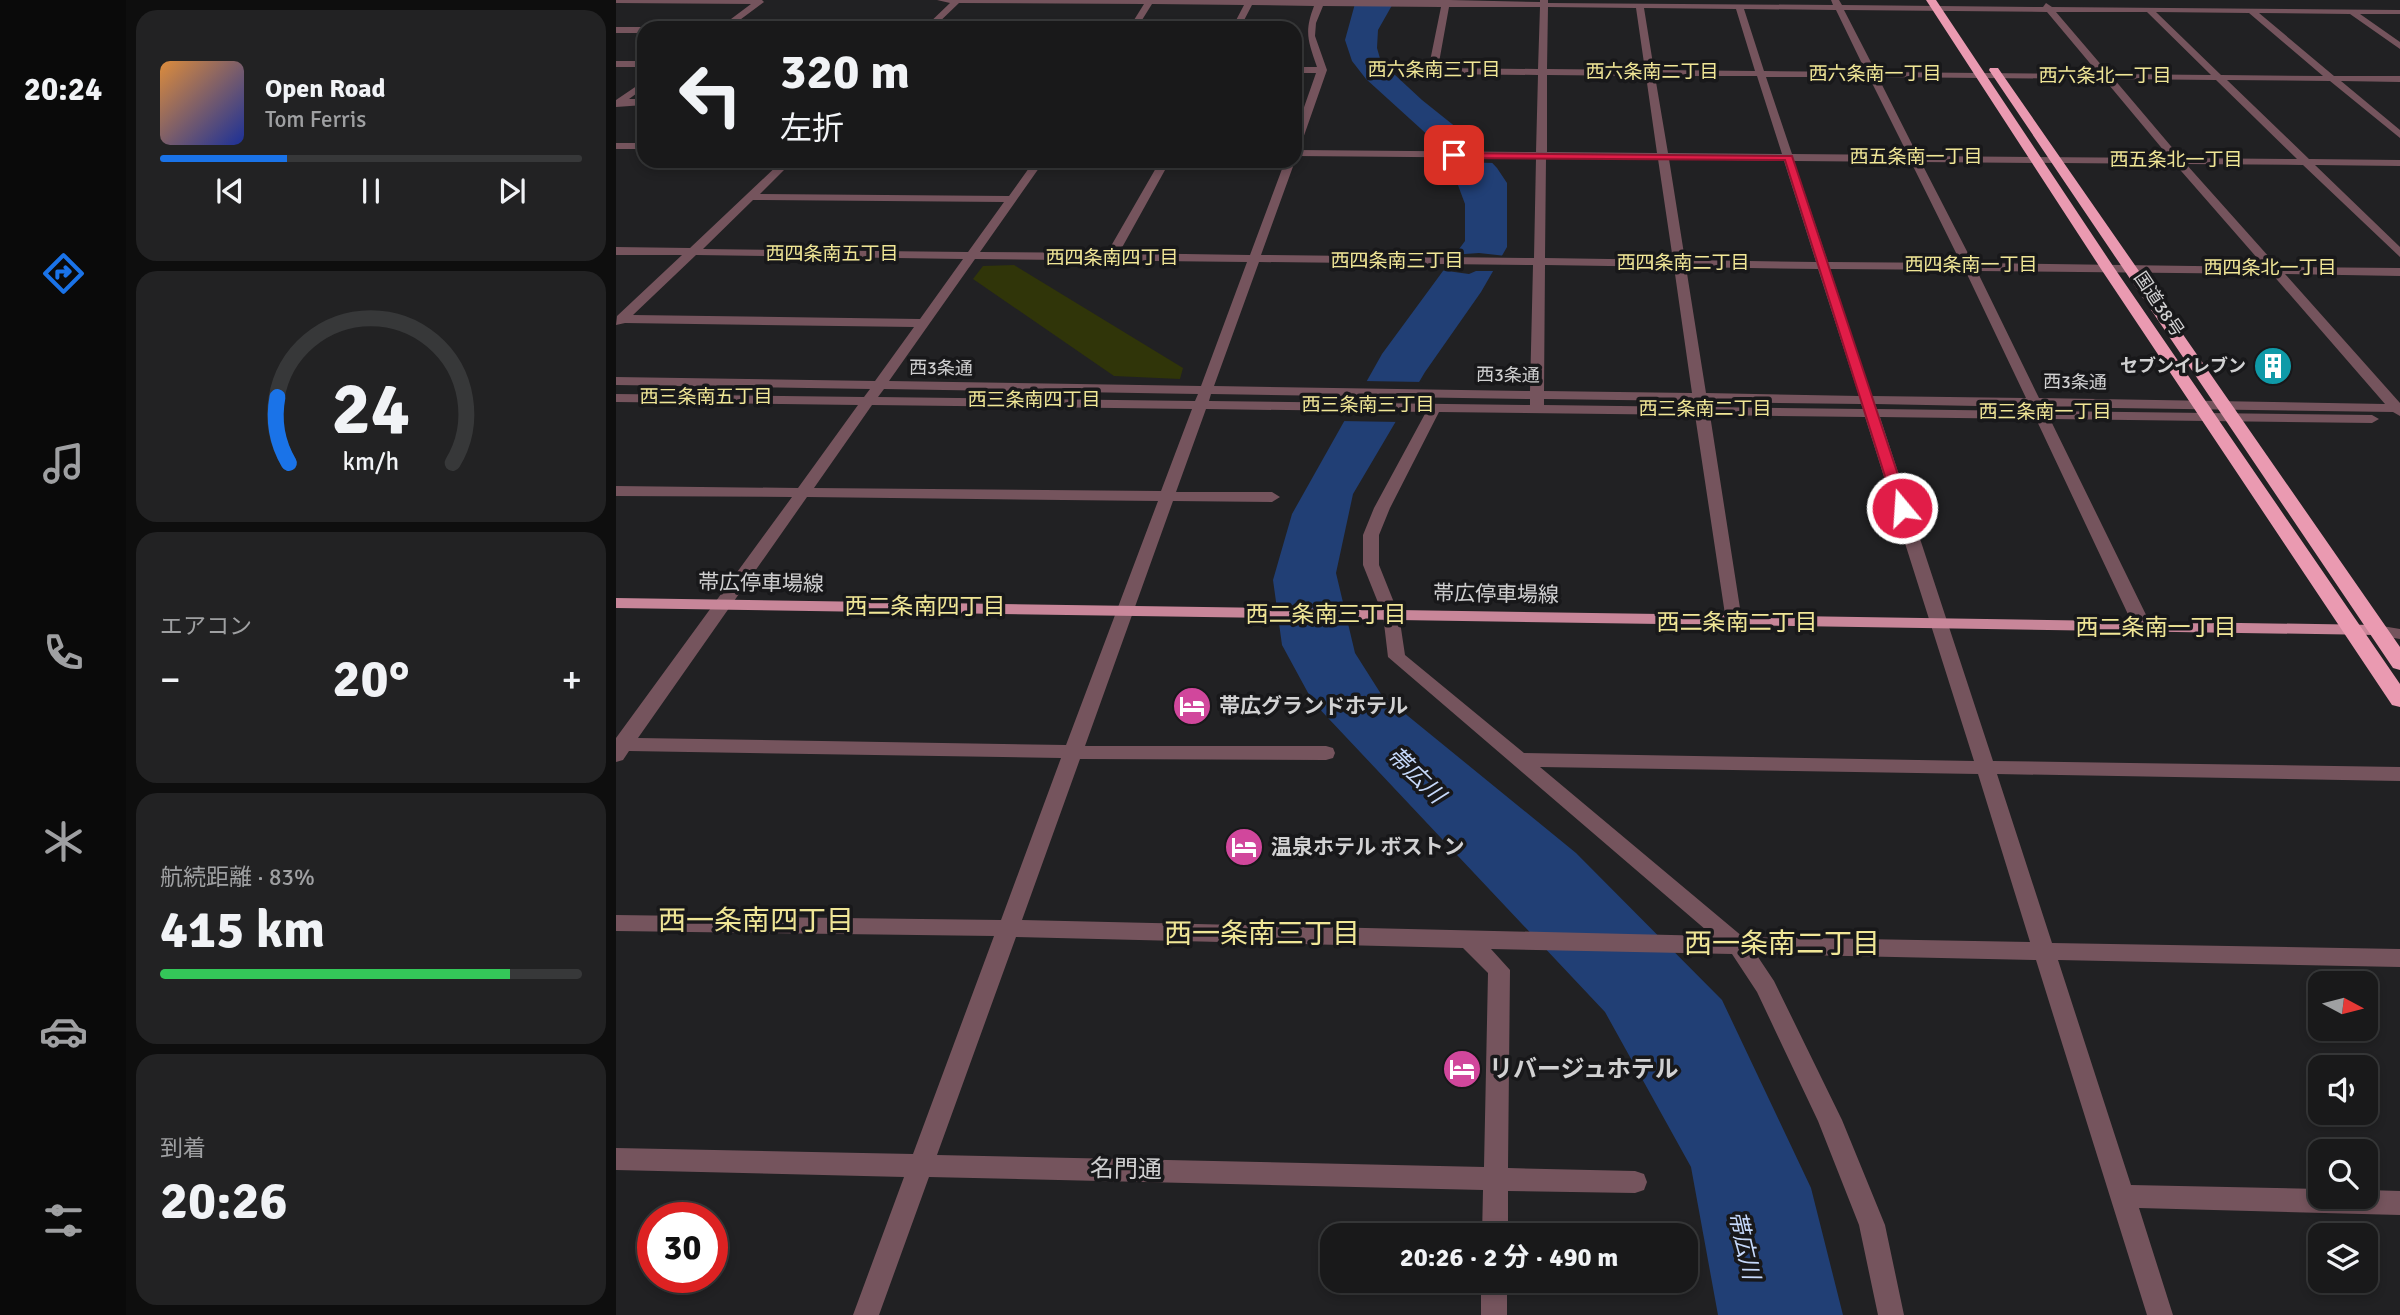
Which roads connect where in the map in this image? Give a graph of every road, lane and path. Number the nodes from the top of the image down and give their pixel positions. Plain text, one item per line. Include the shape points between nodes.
1 (941, 0) edge
2 (2041, 0) edge
3 (2175, 0) edge
4 (2263, 0) edge
5 (616, 1) edge
6 (761, 1) edge
7 (957, 1) edge
8 (1150, 1) edge
9 (1250, 2) edge
10 (1445, 3) edge
11 (1544, 3) edge
12 (1319, 4) junction
13 (1838, 4) edge
14 (1934, 4) edge
15 (1950, 5) edge
16 (1640, 7) junction
17 (1739, 7) junction
18 (2050, 10) junction
19 (2150, 10) junction
20 (2187, 11) junction
21 (2251, 11) junction
22 (2278, 12) junction
23 (2351, 12) junction
24 (2400, 12) edge
25 (1961, 20) dead end
26 (733, 21) edge
27 (936, 21) edge
28 (1137, 21) edge
29 (1240, 21) edge
30 (616, 30) edge
31 (637, 30) edge
32 (2400, 46) edge
33 (1986, 58) dead end
34 (616, 64) edge
35 (637, 64) edge
36 (1302, 70) edge
37 (1322, 70) junction
38 (1543, 71) junction
39 (1651, 72) junction
40 (1761, 74) junction
41 (1871, 75) junction
42 (1981, 76) junction
43 (1998, 76) junction
44 (2107, 77) junction
45 (2220, 77) junction
46 (2333, 79) junction
47 (2400, 79) edge
48 (637, 89) edge
49 (617, 103) edge
50 (637, 103) edge
51 (1302, 127) edge
52 (2400, 135) edge
53 (616, 146) edge
54 (637, 146) edge
55 (1302, 153) edge
56 (1541, 155) junction
57 (1664, 156) junction
58 (1789, 158) junction
59 (1915, 159) junction
60 (2035, 159) junction
61 (2054, 160) junction
62 (2178, 161) junction
63 (2307, 162) junction
64 (2400, 163) edge
65 (781, 168) edge
66 (1034, 168) edge
67 (1161, 168) edge
68 (1287, 168) edge
69 (750, 197) junction
70 (1012, 199) junction
71 (616, 251) edge
72 (693, 251) junction
73 (2400, 253) edge
74 (971, 257) junction
75 (1111, 257) junction
76 (1254, 259) junction
77 (1539, 261) junction
78 (1681, 263) junction
79 (1824, 265) junction
80 (1969, 267) junction
81 (2108, 269) junction
82 (2130, 269) junction
83 (2274, 271) junction
84 (2400, 272) edge
85 (618, 322) edge
86 (925, 323) junction
87 (616, 381) edge
88 (880, 386) junction
89 (1537, 395) junction
90 (616, 398) edge
91 (1204, 398) junction
92 (2035, 401) junction
93 (869, 402) junction
94 (1702, 405) junction
95 (1870, 407) junction
96 (1427, 409) junction
97 (1537, 411) junction
98 (2216, 411) junction
99 (2399, 412) edge
100 (2042, 416) junction
101 (616, 491) edge
102 (802, 494) junction
103 (1166, 497) junction
104 (1272, 497) dead end
105 (616, 603) edge
106 (724, 605) junction
107 (1123, 610) junction
108 (1391, 615) junction
109 (1734, 621) junction
110 (1939, 625) junction
111 (2400, 625) edge
112 (2143, 627) junction
113 (2351, 629) junction
114 (2376, 629) junction
115 (2400, 634) edge
116 (2400, 663) edge
117 (2400, 700) edge
118 (619, 747) edge
119 (1073, 752) junction
120 (1326, 753) dead end
121 (1518, 760) junction
122 (1985, 766) junction
123 (2400, 774) edge
124 (616, 923) edge
125 (1008, 928) junction
126 (1468, 940) junction
127 (1737, 944) junction
128 (2043, 950) junction
129 (2400, 958) edge
130 (616, 1159) edge
131 (920, 1165) junction
132 (1495, 1178) junction
133 (1635, 1182) dead end
134 (2121, 1196) junction
135 (2400, 1203) edge
136 (1495, 1223) edge
137 (1494, 1293) edge
138 (866, 1315) edge
139 (1494, 1315) edge
140 (1891, 1315) edge
141 (2160, 1315) edge

1 - 7 street
2 - 18 street
3 - 20 street
4 - 22 street
5 - 6 street
6 - 26 street
7 - 8 street
7 - 27 street
8 - 9 street
8 - 28 street
9 - 12 street
9 - 29 street
10 - 11 street
10 - 12 street
10 - 38 street via 1433,71
11 - 16 street
11 - 38 street
12 - 37 street via 1311,36
13 - 14 street
13 - 17 street
13 - 41 street
14 - 15 street
14 - 42 highway, 国道38号
15 - 18 street
15 - 25 highway
16 - 17 street
16 - 39 street
17 - 40 street
18 - 19 street
18 - 44 street
19 - 20 street
19 - 45 street
20 - 21 street
21 - 22 street
21 - 46 street
22 - 23 street
23 - 24 street
23 - 32 street
30 - 31 street
33 - 43 highway, 国道38号
34 - 35 street
36 - 37 street
37 - 51 street
38 - 39 street
38 - 56 street
39 - 40 street
39 - 57 street
40 - 41 street
40 - 58 street
41 - 42 street
41 - 59 street
42 - 43 street
42 - 60 highway, 国道38号
43 - 44 street
43 - 61 highway, 国道38号
44 - 45 street
44 - 62 street
45 - 46 street
45 - 63 street
46 - 47 street
46 - 52 street
48 - 49 street
49 - 50 street
53 - 54 street
55 - 56 street
56 - 57 street
56 - 77 street
57 - 58 street
57 - 78 street
58 - 59 street
58 - 79 street
59 - 60 street
59 - 80 street
60 - 61 street
60 - 81 highway, 国道38号
61 - 62 street
61 - 82 highway, 国道38号
62 - 63 street
62 - 83 street
63 - 64 street
63 - 73 street
65 - 69 street
66 - 70 street
67 - 75 street
68 - 76 street
69 - 70 street
69 - 72 street
70 - 74 street
71 - 72 street
72 - 74 street
72 - 85 street
74 - 75 street
74 - 86 street
75 - 76 street
76 - 77 street
76 - 91 street
77 - 78 street
77 - 89 street
78 - 79 street
78 - 94 street
79 - 80 street
79 - 95 street
80 - 81 street
80 - 92 street
81 - 82 street
81 - 98 highway, 国道38号
82 - 83 street
82 - 98 highway, 国道38号
83 - 84 street
83 - 99 street
85 - 86 street
86 - 88 street
87 - 88 street, 西3条通
88 - 91 street, 西3条通
88 - 93 street
89 - 91 street, 西3条通 via 1347,391
89 - 94 street, 西3条通
89 - 97 street
90 - 93 street, 西3条通
91 - 93 street, 西3条通
91 - 96 street, 西3条通
91 - 103 street
92 - 95 street, 西3条通
92 - 98 street, 西3条通
92 - 100 street
93 - 102 street
94 - 95 street, 西3条通
94 - 97 street, 西3条通
94 - 109 street
95 - 100 street, 西3条通
95 - 110 street
96 - 97 street, 西3条通
96 - 108 street via 1371,535 1371,565
98 - 99 street, 西3条通
98 - 100 street, 西3条通
98 - 113 highway, 国道38号
98 - 114 highway, 国道38号
100 - 112 street
101 - 102 street
102 - 103 street
102 - 106 street
103 - 104 street
103 - 107 street
105 - 106 main road, 帯広停車場線
106 - 107 main road, 帯広停車場線
106 - 118 street
107 - 108 main road, 帯広停車場線
107 - 119 street
108 - 109 main road, 帯広停車場線
108 - 121 street via 1397,657
109 - 110 main road, 帯広停車場線
110 - 112 main road, 帯広停車場線
110 - 122 street
111 - 114 street
112 - 113 main road, 帯広停車場線
113 - 114 main road, 帯広停車場線
113 - 117 highway, 国道38号
114 - 115 street
114 - 116 highway, 国道38号
118 - 119 street
119 - 120 street
119 - 125 street
121 - 122 street
121 - 127 street
122 - 123 street
122 - 128 street
124 - 125 street
125 - 126 street
125 - 131 street
126 - 127 street
126 - 132 street via 1499,970
127 - 128 street
127 - 140 street via 1766,988 1830,1121 1872,1225
128 - 129 street
128 - 134 street
130 - 131 street, 名門通
131 - 132 street, 名門通
131 - 138 street
132 - 133 street, 名門通
132 - 136 street
134 - 135 street
134 - 141 street
137 - 139 street

